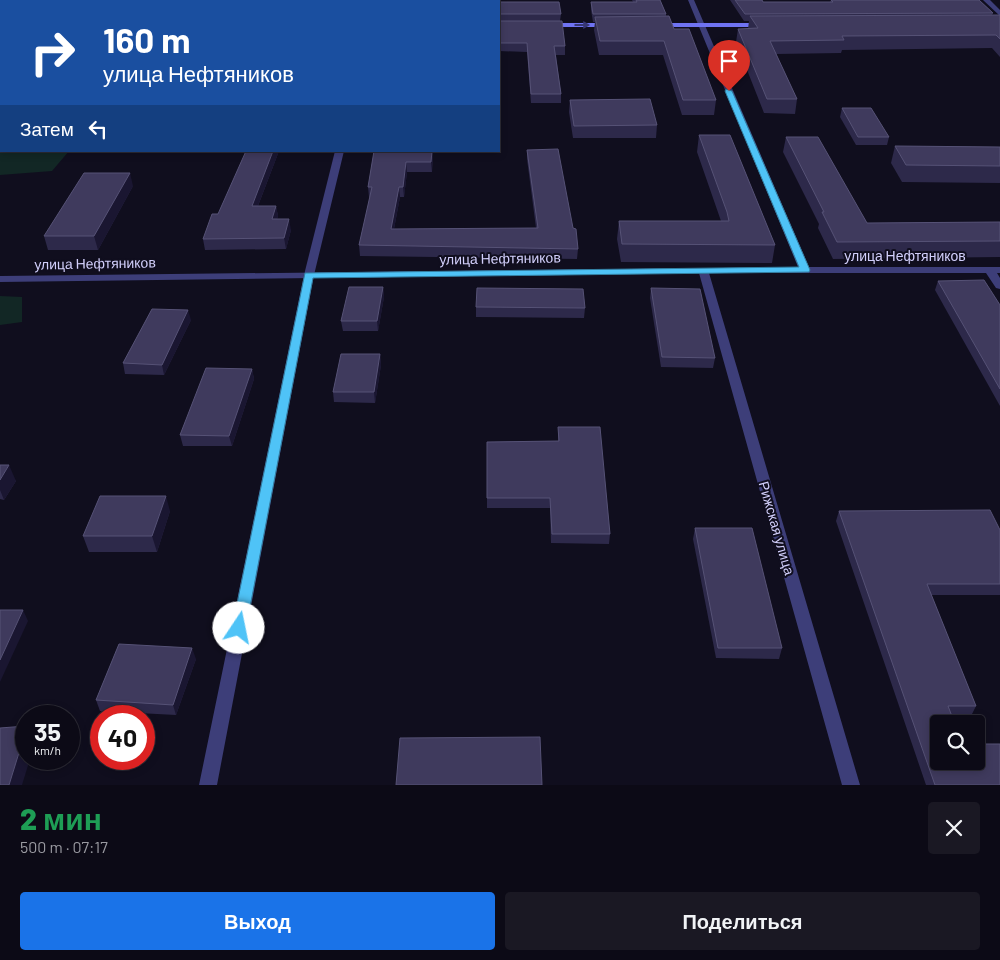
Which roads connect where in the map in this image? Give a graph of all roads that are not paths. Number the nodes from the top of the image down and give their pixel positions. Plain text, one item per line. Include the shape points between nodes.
1 (691, 0) edge
2 (986, 0) edge
3 (1000, 14) edge
4 (778, 24) edge
5 (616, 25) edge
6 (646, 25) edge
7 (701, 25) junction
8 (538, 26) edge
9 (340, 152) edge
10 (704, 270) junction
11 (805, 270) junction
12 (994, 270) edge
13 (308, 275) junction
14 (0, 279) edge
15 (1000, 286) edge
16 (208, 785) edge
17 (851, 785) edge

1 - 7 street
2 - 3 street
4 - 7 main road
8 -> 5 main road
6 - 7 main road
7 - 11 street
9 - 13 street
10 - 11 street, улица Нефтяников
10 - 13 street, улица Нефтяников
10 - 17 street, Рижская улица
11 - 12 street, улица Нефтяников
12 - 15 street
13 - 14 street, улица Нефтяников
13 - 16 street

